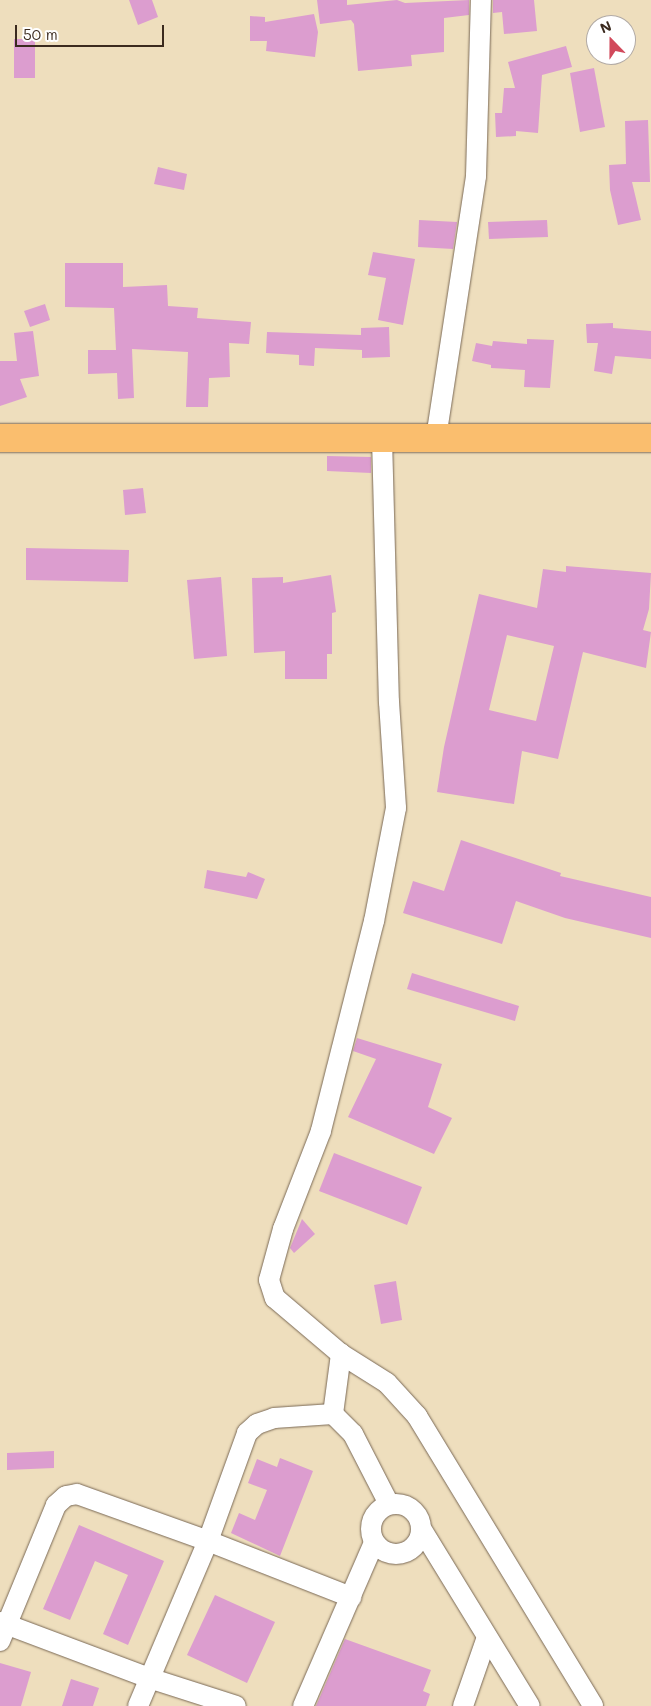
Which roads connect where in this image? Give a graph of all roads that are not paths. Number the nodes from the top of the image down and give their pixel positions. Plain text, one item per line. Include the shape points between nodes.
1 (480, 0) edge
2 (0, 438) edge
3 (382, 438) junction
4 (436, 438) junction
5 (651, 438) edge
6 (341, 1354) junction
7 (333, 1414) junction
8 (389, 1504) junction
9 (422, 1530) junction
10 (208, 1540) junction
11 (374, 1543) junction
12 (351, 1597) junction
13 (2, 1629) edge
14 (487, 1637) junction
15 (149, 1678) junction
16 (138, 1706) edge
17 (236, 1706) edge
18 (303, 1706) edge
19 (463, 1706) edge
20 (530, 1706) edge
21 (593, 1706) edge

1 - 4 street via 476,176
2 - 3 highway
3 - 4 highway
3 - 6 street via 389,702 396,808 374,921 321,1131 283,1228 269,1280 275,1298
4 - 5 highway
6 - 7 street
6 - 21 street via 387,1382 417,1416
7 - 8 street via 353,1434
7 - 10 street via 274,1418 257,1424 247,1433
8 - 9 street via 405,1504 418,1514
8 - 11 street via 375,1512 370,1527
9 - 11 street via 416,1545 403,1554 387,1553
9 - 14 street
10 - 12 street
10 - 13 street via 77,1494 66,1496 56,1505
10 - 15 street
11 - 12 street
12 - 18 street
13 - 15 street
14 - 19 street
14 - 20 street
15 - 16 street
15 - 17 street

